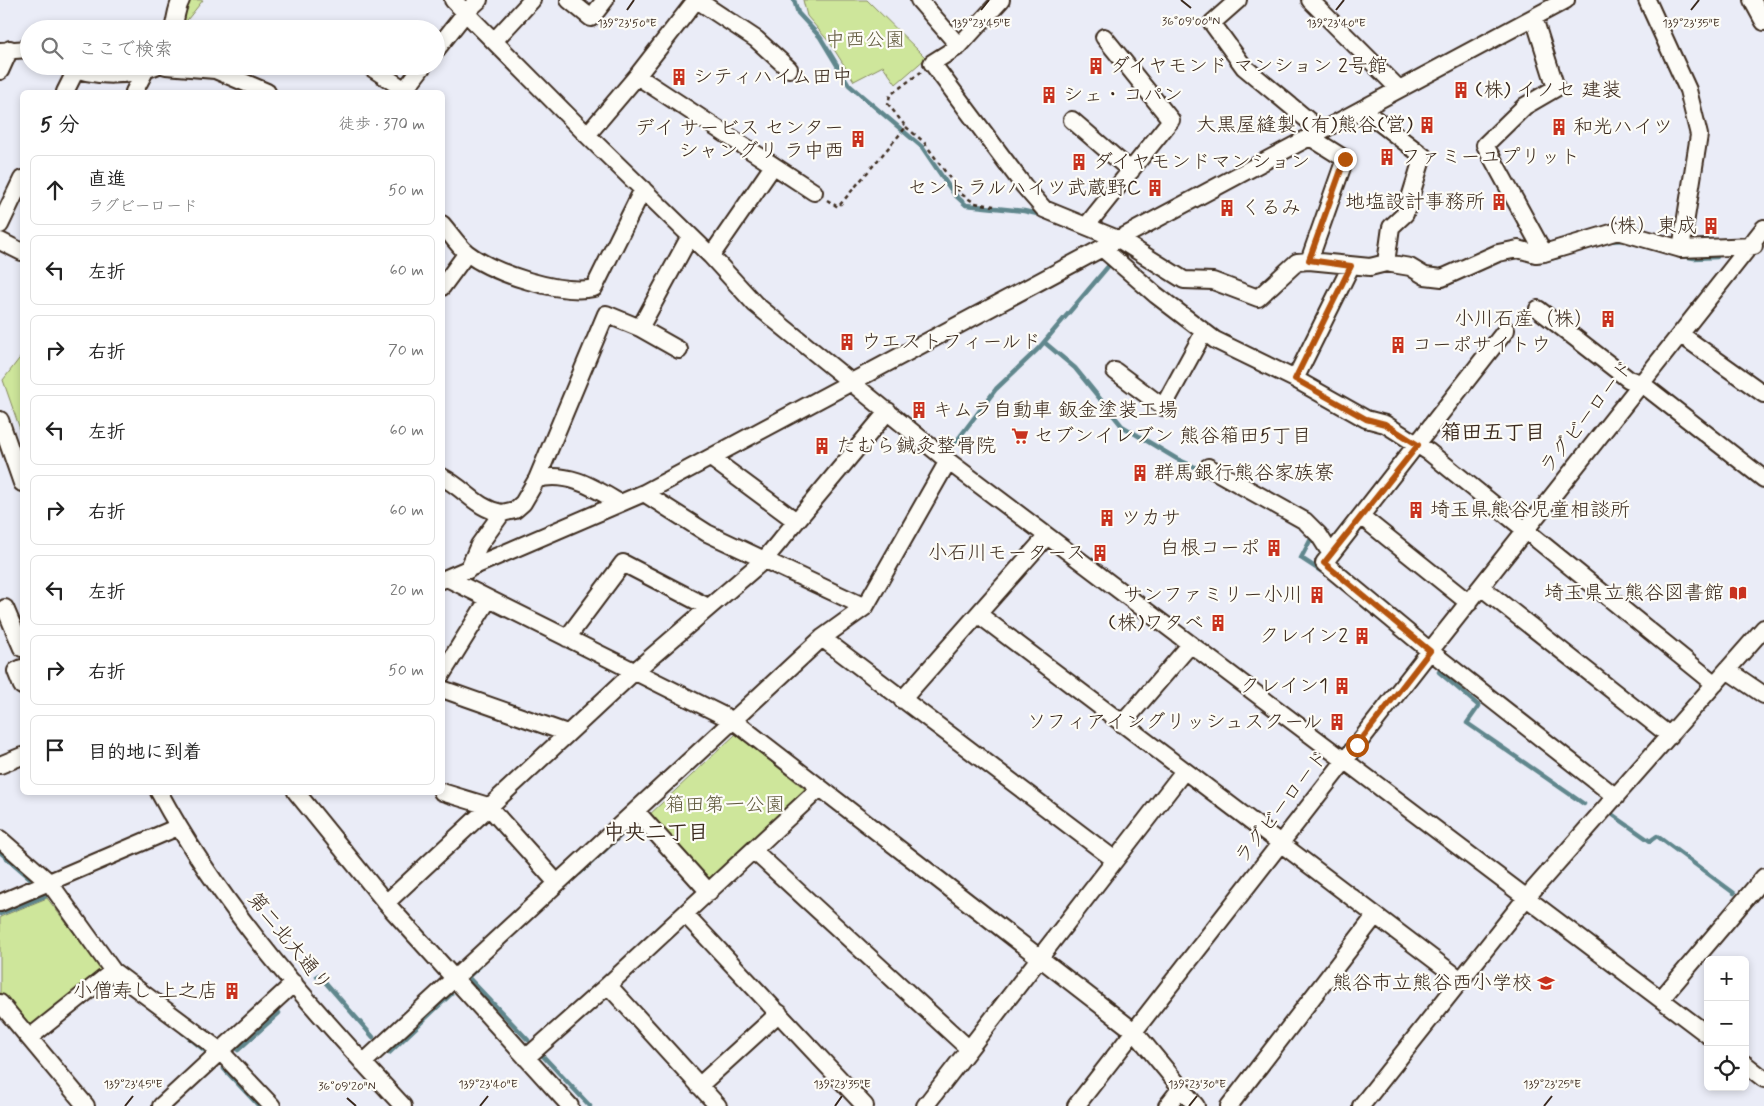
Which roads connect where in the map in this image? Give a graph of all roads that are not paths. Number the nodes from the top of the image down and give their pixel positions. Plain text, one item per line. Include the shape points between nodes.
1 (453, 0) edge
2 (479, 0) edge
3 (532, 0) edge
4 (568, 0) edge
5 (606, 0) edge
6 (697, 0) edge
7 (919, 0) edge
8 (1001, 0) edge
9 (1238, 0) edge
10 (1310, 0) edge
11 (1647, 0) edge
12 (1752, 0) edge
13 (1562, 1) edge
14 (174, 3) edge
15 (466, 12) junction
16 (1534, 18) junction
17 (175, 20) edge
18 (1764, 22) edge
19 (1104, 36) dead end
20 (445, 39) edge
21 (494, 41) junction
22 (959, 46) junction
23 (20, 49) edge
24 (5, 50) edge
25 (789, 69) dead end
26 (0, 70) edge
27 (70, 75) edge
28 (146, 75) edge
29 (227, 75) edge
30 (382, 75) edge
31 (416, 75) edge
32 (637, 76) junction
33 (1398, 88) junction
34 (66, 90) edge
35 (135, 90) edge
36 (262, 90) edge
37 (403, 90) edge
38 (405, 90) edge
39 (1362, 109) junction
40 (1072, 120) dead end
41 (1315, 134) junction
42 (587, 135) junction
43 (773, 166) junction
44 (1130, 171) junction
45 (20, 183) edge
46 (643, 189) junction
47 (814, 192) road end
48 (0, 225) edge
49 (1087, 225) junction
50 (445, 227) edge
51 (1764, 228) edge
52 (690, 236) junction
53 (1119, 240) junction
54 (0, 241) edge
55 (1757, 246) edge
56 (1102, 248) junction
57 (1681, 250) junction
58 (20, 251) edge
59 (467, 253) junction
60 (1544, 253) junction
61 (711, 256) junction
62 (1309, 260) junction
63 (1386, 262) junction
64 (1348, 271) junction
65 (445, 283) edge
66 (594, 288) junction
67 (1538, 309) dead end
68 (606, 314) junction
69 (640, 328) junction
70 (1506, 330) dead end
71 (1204, 332) junction
72 (1680, 334) junction
73 (679, 350) dead end
74 (1115, 371) dead end
75 (1295, 379) junction
76 (853, 382) junction
77 (1641, 383) junction
78 (1764, 394) edge
79 (888, 411) junction
80 (0, 420) edge
81 (4, 441) edge
82 (1418, 445) junction
83 (711, 458) junction
84 (948, 461) junction
85 (1208, 466) dead end
86 (20, 479) edge
87 (445, 479) edge
88 (537, 479) junction
89 (1764, 479) edge
90 (644, 493) junction
91 (620, 504) junction
92 (502, 513) junction
93 (1362, 517) junction
94 (796, 522) junction
95 (1525, 531) junction
96 (1047, 536) junction
97 (1331, 554) junction
98 (764, 560) junction
99 (468, 570) junction
100 (445, 579) edge
101 (1481, 587) junction
102 (488, 600) junction
103 (1469, 603) junction
104 (3, 606) edge
105 (708, 607) junction
106 (866, 607) junction
107 (20, 612) edge
108 (978, 614) junction
109 (1764, 628) edge
110 (567, 638) junction
111 (822, 638) junction
112 (20, 644) edge
113 (1190, 644) junction
114 (1430, 651) junction
115 (20, 669) edge
116 (445, 669) edge
117 (1727, 670) junction
118 (635, 671) junction
119 (20, 681) edge
120 (1715, 684) junction
121 (445, 690) edge
122 (1764, 695) edge
123 (902, 700) junction
124 (734, 721) junction
125 (1122, 724) junction
126 (567, 734) junction
127 (1670, 736) junction
128 (20, 757) edge
129 (1345, 760) junction
130 (0, 765) edge
131 (1184, 771) junction
132 (820, 788) junction
133 (445, 793) edge
134 (161, 795) edge
135 (298, 795) edge
136 (1616, 797) junction
137 (488, 806) junction
138 (636, 811) junction
139 (178, 827) junction
140 (0, 839) edge
141 (1280, 844) junction
142 (754, 851) junction
143 (1115, 860) junction
144 (1764, 877) edge
145 (557, 883) junction
146 (46, 884) junction
147 (709, 892) junction
148 (1526, 898) junction
149 (0, 903) edge
150 (386, 903) junction
151 (685, 914) junction
152 (1375, 916) junction
153 (1040, 958) junction
154 (113, 971) junction
155 (454, 979) junction
156 (1461, 980) junction
157 (294, 983) junction
158 (608, 985) junction
159 (1661, 999) junction
160 (0, 1003) edge
161 (779, 1013) junction
162 (1134, 1031) junction
163 (1704, 1033) edge
164 (29, 1038) junction
165 (219, 1050) junction
166 (969, 1050) junction
167 (526, 1058) junction
168 (363, 1063) junction
169 (1749, 1067) edge
170 (1764, 1079) edge
171 (699, 1086) junction
172 (1181, 1088) junction
173 (86, 1106) edge
174 (161, 1106) edge
175 (272, 1106) edge
176 (403, 1106) edge
177 (570, 1106) edge
178 (718, 1106) edge
179 (865, 1106) edge
180 (925, 1106) edge
181 (1076, 1106) edge
182 (1167, 1106) edge
183 (1196, 1106) edge
184 (1229, 1106) edge
185 (1361, 1106) edge

1 - 15 street
2 - 15 street
3 - 21 street
4 - 5 street via 591,18
6 - 25 street via 756,39
6 - 32 street
7 - 22 street
8 - 22 street
9 - 41 street via 1212,23 1244,67
10 - 33 street
11 - 57 street via 1688,90 1700,135
12 - 18 street
13 - 16 street
14 - 17 street
15 - 20 street
15 - 21 street
16 - 33 street
16 - 60 street via 1556,88 1525,106 1485,145
19 - 44 street via 1171,120
21 - 42 street
22 - 49 street via 932,63 1044,209
23 - 24 street
24 - 26 street
27 - 34 street
28 - 35 street
29 - 36 street
30 - 37 street
31 - 38 street
32 - 42 street
32 - 43 street
33 - 39 street
39 - 41 street
39 - 63 street via 1423,156 1405,214 1390,227
40 - 44 street
41 - 53 street
41 - 62 street via 1345,159
42 - 46 street
43 - 47 street
43 - 61 street
44 - 49 street
45 - 48 street
46 - 52 street
46 - 66 street
49 - 53 street
50 - 59 street
51 - 55 street, ラグビーロード
52 - 61 street
52 - 69 street
53 - 56 street
53 - 62 street via 1184,280 1213,281 1258,298 1297,262
54 - 58 street
55 - 57 street
55 - 72 street, ラグビーロード
56 - 71 street
56 - 76 street
57 - 60 street via 1618,231
59 - 65 street
59 - 66 street via 521,280 582,291
60 - 63 street via 1518,249 1498,253 1442,278 1425,276 1410,267
61 - 76 street via 755,304
62 - 64 street
63 - 64 street
64 - 75 street
66 - 68 street via 600,294
67 - 77 street via 1628,379
68 - 69 street
68 - 88 street
69 - 73 street
70 - 82 street
71 - 74 street via 1163,406
71 - 75 street
72 - 77 street, ラグビーロード
72 - 78 street
75 - 82 street via 1366,419 1385,424
76 - 79 street
76 - 83 street
77 - 89 street
77 - 95 street, ラグビーロード
79 - 84 street
79 - 94 street
80 - 81 street
81 - 86 street
82 - 93 street
82 - 95 street
83 - 90 street
83 - 94 street
84 - 96 street
84 - 106 street
85 - 97 street via 1305,521
87 - 92 street via 488,510
88 - 91 street via 564,477 586,483
88 - 92 street via 523,503 515,510
90 - 91 street
90 - 98 street via 707,533
91 - 99 street
92 - 99 street via 479,545
93 - 97 street
93 - 103 street
94 - 98 street
95 - 101 street, ラグビーロード
95 - 120 street
96 - 108 street
96 - 113 street
97 - 114 street via 1324,563
98 - 105 street
98 - 106 street
99 - 100 street
100 - 102 street
101 - 103 street, ラグビーロード
101 - 127 street
102 - 110 street
102 - 116 street
103 - 114 street, ラグビーロード
104 - 107 street
104 - 112 street
105 - 110 street via 623,563
105 - 118 street
106 - 111 street
108 - 123 street
108 - 125 street
109 - 117 street
110 - 118 street
111 - 123 street
111 - 124 street
113 - 125 street
113 - 129 street
114 - 129 street, ラグビーロード
114 - 136 street
115 - 119 street via 16,671
117 - 120 street
117 - 122 street
118 - 124 street
118 - 126 street
120 - 127 street
121 - 126 street
123 - 143 street
124 - 132 street
124 - 138 street
125 - 131 street
126 - 137 street
127 - 136 street
128 - 130 street
129 - 141 street, ラグビーロード
129 - 148 street
131 - 141 street
131 - 143 street
132 - 142 street
132 - 153 street
133 - 137 street
134 - 139 street, 第二北大通り
135 - 150 street
136 - 148 street
137 - 145 street
137 - 150 street
138 - 145 street
138 - 147 street
139 - 146 street
139 - 157 street, 第二北大通り via 212,878
140 - 146 street
141 - 152 street
141 - 162 street, ラグビーロード
142 - 147 street
142 - 166 street
143 - 153 street
144 - 159 street
145 - 155 street
146 - 149 street
146 - 154 street
147 - 151 street
148 - 156 street
148 - 159 street
150 - 155 street
151 - 158 street
151 - 161 street
152 - 156 street
152 - 184 street
153 - 162 street
153 - 166 street
154 - 164 street
154 - 165 street
155 - 167 street
155 - 168 street
156 - 185 street
157 - 165 street
157 - 168 street, 第二北大通り
158 - 167 street
158 - 171 street
159 - 163 street
160 - 164 street
161 - 171 street
161 - 179 street
162 - 172 street
162 - 181 street, ラグビーロード
164 - 173 street
165 - 174 street
165 - 175 street
166 - 180 street
167 - 177 street
168 - 176 street, 第二北大通り
169 - 170 street
171 - 178 street
172 - 182 street
172 - 183 street

